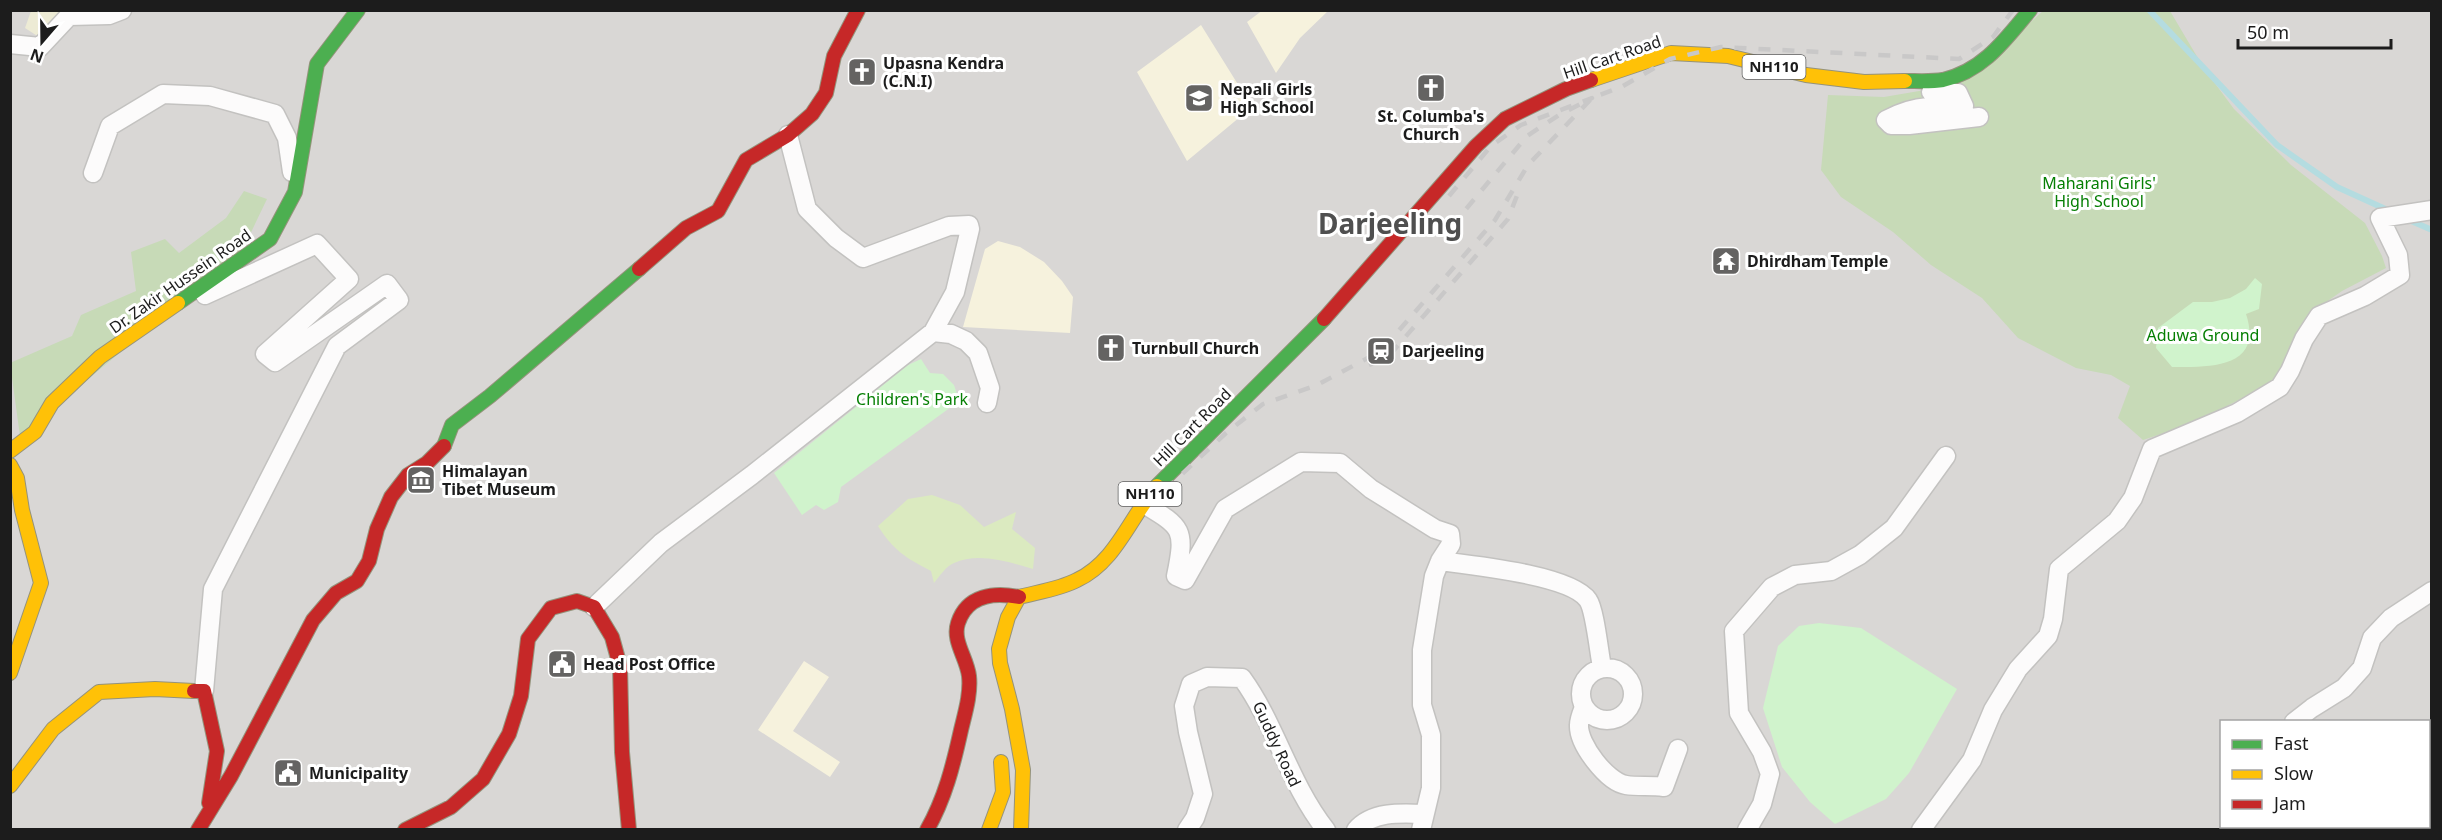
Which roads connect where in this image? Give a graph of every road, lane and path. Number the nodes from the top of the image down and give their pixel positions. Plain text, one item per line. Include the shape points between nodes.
1 (122, 10) edge
2 (358, 10) edge
3 (858, 10) edge
4 (2030, 10) edge
5 (838, 22) dead end
6 (10, 44) edge
7 (837, 51) junction
8 (1806, 75) junction
9 (1979, 117) dead end
10 (788, 135) junction
11 (93, 173) dead end
12 (295, 192) junction
13 (2432, 210) edge
14 (157, 317) junction
15 (933, 332) junction
16 (987, 403) dead end
17 (10, 451) edge
18 (1946, 456) dead end
19 (10, 465) edge
20 (1142, 503) junction
21 (1440, 561) junction
22 (2432, 591) edge
23 (1019, 597) junction
24 (594, 607) junction
25 (998, 663) junction
26 (1602, 667) junction
27 (10, 673) edge
28 (992, 680) dead end
29 (204, 691) junction
30 (1584, 707) junction
31 (2297, 720) edge
32 (1678, 749) dead end
33 (1000, 753) dead end
34 (10, 786) edge
35 (207, 816) junction
36 (1423, 822) edge
37 (198, 830) edge
38 (405, 830) edge
39 (629, 830) edge
40 (927, 830) edge
41 (989, 830) edge
42 (1021, 830) edge
43 (1187, 830) edge
44 (1326, 830) edge
45 (1356, 830) edge
46 (1747, 830) edge
47 (1921, 830) edge

1 - 6 street via 109,15 69,16 40,47
2 - 12 main road, Dr. Zakir Hussein Road via 318,64
3 - 7 main road
4 - 8 main road, Hill Cart Road / NH110 via 1995,52 1971,70 1942,80 1864,82
5 - 7 main road
7 - 10 main road via 826,93 812,114
8 - 9 street via 1837,87 1862,91 1958,93 1964,105 1903,111 1886,120 1892,125
8 - 20 main road, Hill Cart Road / NH110 via 1728,56 1671,53 1566,89 1505,119 1476,146 1323,320 1205,435
10 - 15 street via 807,209 863,258 949,226 969,225 955,292
10 - 35 main road via 746,160 718,211 686,228 452,425 443,448 408,475 391,497 376,529 369,561 357,581 336,593 313,620
11 - 12 street via 110,126 163,94 210,96 275,114 287,138
12 - 14 main road, Dr. Zakir Hussein Road via 270,239
13 - 47 street via 2380,218 2398,255 2400,275 2319,316 2280,387 2228,417 2152,449 2133,498 2117,521 2059,569 2048,636 2018,669 1993,710 1972,760
14 - 17 main road, Dr. Zakir Hussein Road via 100,357 52,403 35,432
14 - 29 street via 317,244 348,279 265,354 275,362 387,284 399,300 337,346 213,589
15 - 16 street via 966,341 978,353 990,388
15 - 24 street via 661,543
18 - 46 street via 1894,528 1860,555 1831,571 1795,575 1772,587 1734,631 1739,713 1770,774 1762,804
19 - 27 main road via 17,478 41,583
20 - 21 street via 1172,521 1180,532 1176,576 1185,580 1225,509 1301,462 1341,463 1371,489 1435,529 1450,534 1451,544
20 - 23 main road, Hill Cart Road / NH110 via 1115,548 1096,568 1076,581
21 - 26 street via 1503,568 1581,591 1590,602
21 - 36 street via 1422,650 1422,705 1431,735 1431,788
22 - 31 street via 2391,618 2372,638 2362,668 2344,688
23 - 25 main road via 1002,633
23 - 40 main road, Hill Cart Road via 996,594 979,598 966,607 958,621 957,640 969,674 968,699 953,770 939,810
24 - 38 main road via 577,601 551,608 540,620 528,639 521,696 509,734 483,779 451,807
24 - 39 main road via 612,637 620,666
25 - 28 main road
25 - 42 main road via 1016,727 1024,782
26 - 30 street via 1587,675 1580,691
26 - 30 street via 1618,669 1631,680 1634,697 1628,712 1613,720 1596,718
29 - 34 main road via 99,692 53,729
29 - 35 main road via 217,751
30 - 32 street via 1578,726 1587,750 1602,770 1624,785 1664,787
33 - 41 main road via 1004,792
35 - 37 main road
36 - 45 street via 1393,813 1362,823
43 - 44 street, Guddy Road via 1203,794 1184,706 1191,684 1207,677 1242,678 1259,702 1302,797

